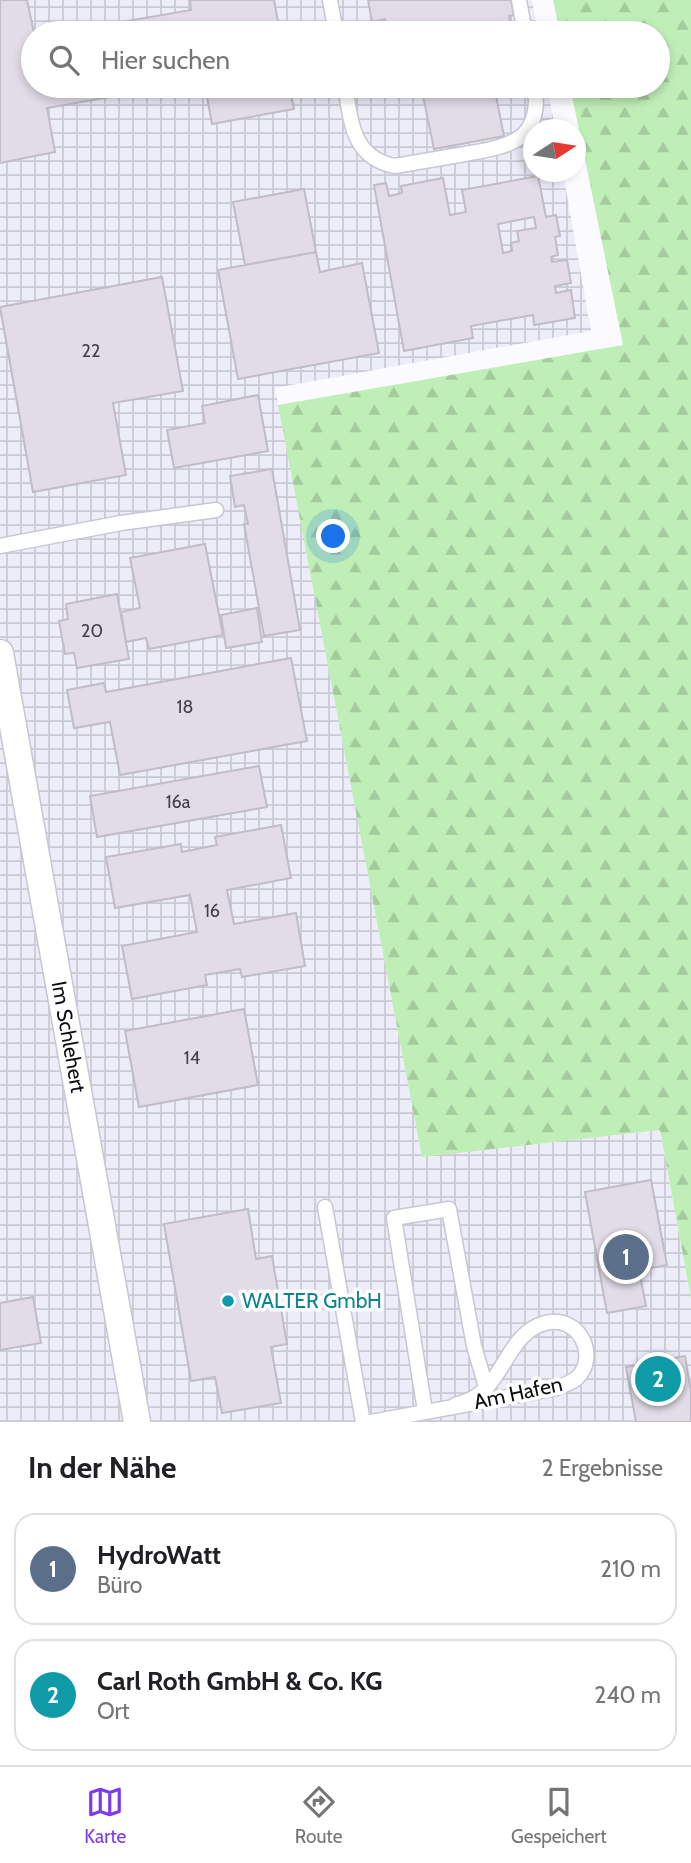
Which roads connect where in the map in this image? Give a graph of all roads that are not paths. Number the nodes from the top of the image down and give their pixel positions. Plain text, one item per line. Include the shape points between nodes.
1 (330, 0) edge
2 (519, 0) edge
3 (334, 21) edge
4 (523, 21) edge
5 (347, 98) edge
6 (536, 98) edge
7 (216, 510) dead end
8 (0, 547) edge
9 (0, 653) edge
10 (325, 1207) dead end
11 (486, 1387) junction
12 (456, 1405) junction
13 (425, 1411) junction
14 (137, 1422) edge
15 (363, 1422) edge
16 (371, 1422) edge

1 - 3 lane
2 - 4 lane
5 - 6 lane via 359,143 377,160 395,166 512,144 528,131
7 - 8 lane
9 - 14 street, Im Schlehert
10 - 15 lane
11 - 12 lane, Am Hafen
11 - 12 lane, Am Hafen via 529,1330 566,1322 581,1333 585,1350 578,1378 557,1388
11 - 13 lane via 449,1209 394,1219
12 - 13 lane, Am Hafen
13 - 16 lane, Am Hafen

